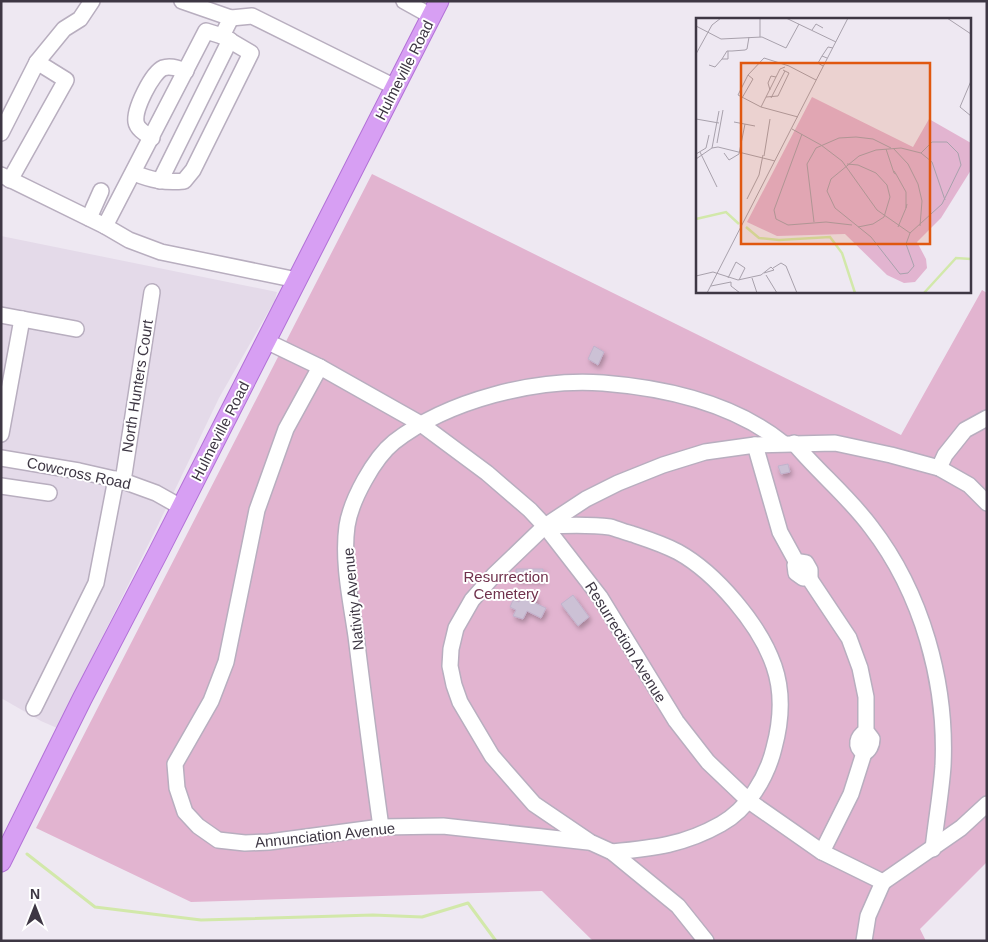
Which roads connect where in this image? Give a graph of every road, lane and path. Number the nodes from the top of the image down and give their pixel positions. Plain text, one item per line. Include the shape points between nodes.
1 (92, 1) edge
2 (182, 1) edge
3 (404, 1) edge
4 (435, 9) edge
5 (231, 18) junction
6 (226, 38) junction
7 (37, 62) junction
8 (186, 71) junction
9 (395, 87) junction
10 (1, 133) edge
11 (152, 138) junction
12 (134, 173) junction
13 (5, 177) edge
14 (160, 181) junction
15 (101, 191) dead end
16 (89, 218) junction
17 (105, 226) junction
18 (297, 280) junction
19 (152, 292) dead end
20 (1, 315) edge
21 (22, 319) junction
22 (76, 329) dead end
23 (266, 341) junction
24 (320, 367) junction
25 (987, 418) edge
26 (421, 424) junction
27 (1, 434) edge
28 (789, 443) junction
29 (755, 445) junction
30 (1, 458) edge
31 (939, 468) junction
32 (119, 480) junction
33 (1, 486) edge
34 (49, 493) dead end
35 (987, 503) edge
36 (181, 507) junction
37 (545, 526) junction
38 (34, 708) dead end
39 (749, 801) junction
40 (987, 804) edge
41 (381, 827) junction
42 (590, 842) junction
43 (933, 849) junction
44 (612, 852) junction
45 (822, 852) junction
46 (1, 862) edge
47 (884, 882) junction
48 (706, 941) edge
49 (864, 941) edge

1 - 7 street
2 - 5 street
3 - 4 street
4 - 9 main road, Hulmeville Road
5 - 6 street
5 - 9 street via 252,16
6 - 8 street via 206,31
6 - 14 street
6 - 14 street via 251,53 193,170 184,181
7 - 10 street
7 - 13 street via 66,80
8 - 11 street
8 - 11 street via 175,67 161,69 140,100 136,124
9 - 18 main road, Hulmeville Road
11 - 12 street
12 - 14 street
12 - 17 street
13 - 16 street
15 - 16 street
16 - 17 street
17 - 18 street via 129,240 161,252
18 - 23 main road, Hulmeville Road
19 - 32 street, North Hunters Court
20 - 21 street
21 - 22 street
21 - 27 street
23 - 24 street, Resurrection Avenue
23 - 36 main road, Hulmeville Road
24 - 26 street, Resurrection Avenue
24 - 41 street, Annunciation Avenue via 286,429 257,510 226,662 210,701 175,764 177,788 185,812 218,840 269,842
25 - 31 street via 965,430
26 - 28 street, Nativity Avenue via 463,405 512,390 591,383 646,387 687,396 733,413
26 - 37 street, Resurrection Avenue via 487,473
26 - 41 street, Nativity Avenue via 392,443 372,467 356,496 347,526 347,570
28 - 29 street
28 - 31 street via 834,443
28 - 43 street, Nativity Avenue via 871,527 909,590 924,629 936,670 942,718 943,766
29 - 37 street via 705,452 663,465 594,495
29 - 45 street via 780,532 797,563 796,573 809,578 849,638 866,697 866,731 858,739 858,746 864,753 851,794
30 - 32 street, Cowcross Road
31 - 35 street via 969,485
32 - 36 street, Cowcross Road via 156,493
32 - 38 street, North Hunters Court via 96,583
33 - 34 street
36 - 46 main road, Hulmeville Road
37 - 39 street, Resurrection Avenue via 600,597 676,721 708,762
37 - 39 street via 579,524 611,527 678,552 707,573 760,634 774,667 780,697 779,729 771,762
37 - 42 street via 472,600 456,628 450,666 460,702 492,756 534,804
39 - 44 street via 723,823 691,839 658,848
39 - 45 street, Resurrection Avenue
40 - 43 street
41 - 42 street, Annunciation Avenue via 443,826
42 - 44 street
43 - 47 street
44 - 48 street via 678,906
45 - 47 street, Resurrection Avenue
47 - 49 street via 868,916

